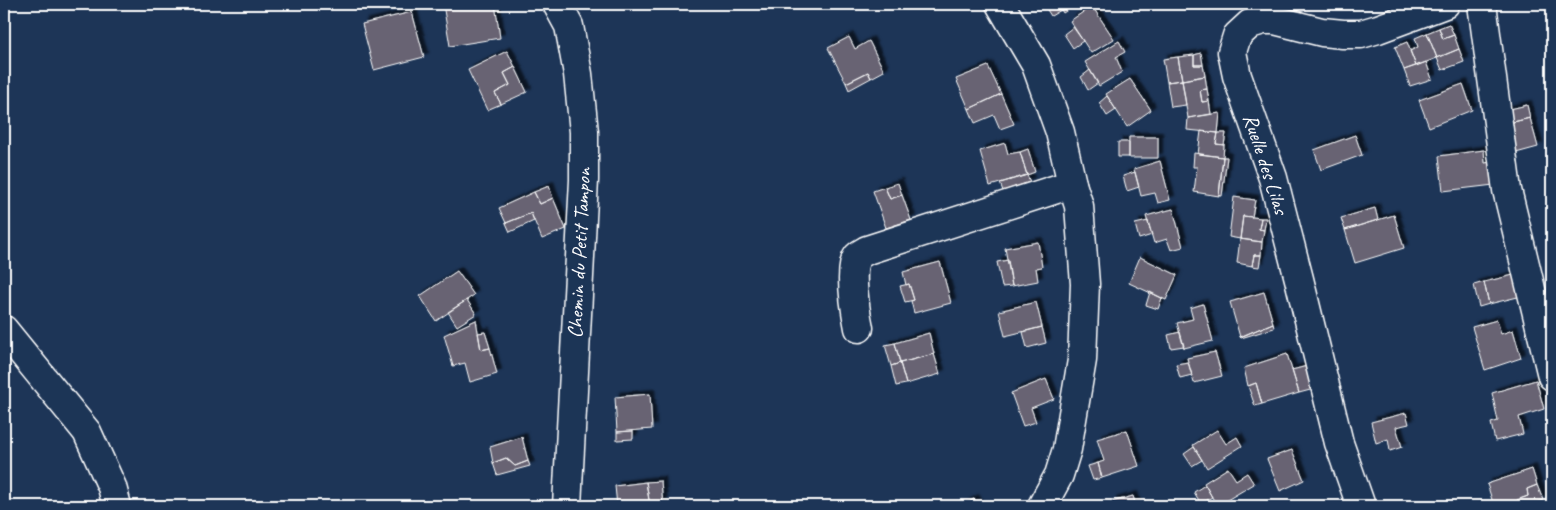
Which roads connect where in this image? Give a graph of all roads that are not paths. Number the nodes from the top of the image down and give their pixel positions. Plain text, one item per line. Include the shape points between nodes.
1 (557, 4) edge
2 (1000, 4) edge
3 (1445, 4) edge
4 (1482, 4) edge
5 (1072, 184) junction
6 (859, 328) dead end
7 (4, 330) edge
8 (1552, 376) edge
9 (117, 506) edge
10 (567, 506) edge
11 (1042, 506) edge
12 (1361, 506) edge

1 - 10 street, Chemin du Petit Tampon via 568,26 578,74 584,132
2 - 5 street via 1036,65 1060,132
3 - 12 street, Ruelle des Lilas via 1361,34 1322,32 1263,20 1250,24 1236,36 1232,52 1237,76 1273,178 1339,442
4 - 8 street via 1507,190
5 - 6 street via 867,250 857,257 853,271
5 - 11 street via 1079,206 1085,284 1082,360 1067,449 1059,475
7 - 9 street via 87,432 112,487

